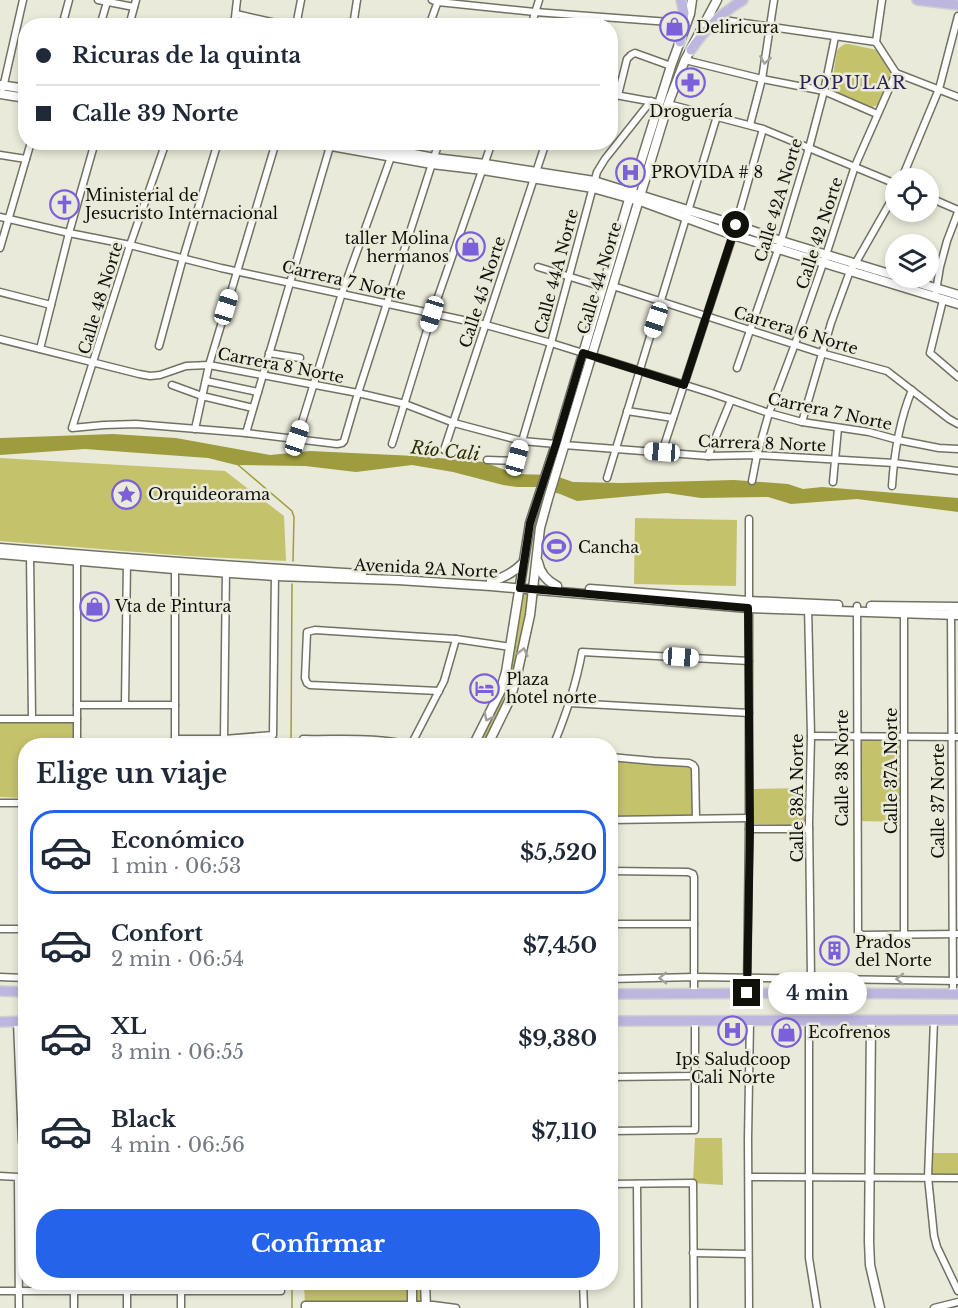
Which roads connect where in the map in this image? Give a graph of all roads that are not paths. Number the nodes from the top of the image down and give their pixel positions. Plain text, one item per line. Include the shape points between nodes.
1 (23, 0) edge
2 (69, 0) edge
3 (98, 0) edge
4 (237, 0) edge
5 (301, 0) edge
6 (357, 0) edge
7 (539, 0) edge
8 (681, 0) edge
9 (692, 0) edge
10 (717, 0) edge
11 (743, 0) edge
12 (774, 0) edge
13 (882, 0) edge
14 (917, 0) edge
15 (436, 1) edge
16 (107, 2) junction
17 (135, 3) edge
18 (958, 5) edge
19 (535, 12) junction
20 (236, 14) junction
21 (958, 16) edge
22 (19, 18) edge
23 (64, 18) edge
24 (102, 18) edge
25 (131, 18) edge
26 (235, 18) edge
27 (254, 18) edge
28 (298, 18) edge
29 (354, 18) edge
30 (431, 18) edge
31 (533, 18) edge
32 (616, 18) edge
33 (618, 18) edge
34 (716, 19) junction
35 (18, 20) edge
36 (683, 23) junction
37 (770, 27) junction
38 (835, 37) junction
39 (680, 42) junction
40 (876, 42) junction
41 (691, 50) junction
42 (685, 60) junction
43 (671, 66) junction
44 (896, 73) junction
45 (762, 79) junction
46 (939, 88) junction
47 (18, 89) edge
48 (1, 90) edge
49 (824, 91) junction
50 (18, 95) edge
51 (618, 95) joint
52 (958, 97) edge
53 (660, 103) junction
54 (877, 114) junction
55 (717, 116) junction
56 (750, 124) junction
57 (763, 129) junction
58 (618, 146) edge
59 (809, 147) junction
60 (29, 150) edge
61 (93, 150) edge
62 (163, 150) edge
63 (216, 150) edge
64 (274, 150) edge
65 (328, 150) edge
66 (393, 150) edge
67 (436, 150) edge
68 (489, 150) edge
69 (543, 150) edge
70 (614, 150) edge
71 (0, 155) edge
72 (26, 159) junction
73 (433, 161) junction
74 (855, 166) junction
75 (484, 167) junction
76 (906, 168) edge
77 (535, 175) junction
78 (885, 179) edge
79 (593, 184) junction
80 (635, 196) junction
81 (939, 202) edge
82 (885, 211) edge
83 (958, 211) edge
84 (687, 214) junction
85 (0, 217) edge
86 (9, 219) junction
87 (736, 225) junction
88 (69, 233) junction
89 (733, 234) junction
90 (779, 244) junction
91 (130, 245) junction
92 (0, 248) edge
93 (183, 258) junction
94 (825, 259) junction
95 (538, 267) dead end
96 (852, 267) junction
97 (237, 271) junction
98 (885, 274) edge
99 (569, 277) junction
100 (290, 282) junction
101 (613, 286) junction
102 (603, 287) junction
103 (924, 288) edge
104 (0, 292) edge
105 (342, 293) junction
106 (939, 295) junction
107 (958, 295) edge
108 (661, 302) junction
109 (386, 304) junction
110 (958, 304) edge
111 (51, 305) junction
112 (432, 314) junction
113 (707, 317) junction
114 (486, 325) junction
115 (750, 330) junction
116 (0, 339) edge
117 (551, 343) junction
118 (795, 344) junction
119 (159, 346) dead end
120 (40, 349) junction
121 (269, 353) junction
122 (821, 353) junction
123 (586, 354) junction
124 (300, 358) dead end
125 (93, 363) junction
126 (208, 365) junction
127 (736, 368) dead end
128 (639, 371) junction
129 (263, 374) junction
130 (958, 377) edge
131 (206, 381) junction
132 (172, 385) dead end
133 (314, 385) junction
134 (684, 385) junction
135 (912, 390) junction
136 (258, 392) junction
137 (358, 393) junction
138 (202, 396) junction
139 (731, 400) junction
140 (405, 404) junction
141 (253, 408) junction
142 (627, 411) junction
143 (769, 413) junction
144 (673, 418) junction
145 (802, 422) junction
146 (453, 423) junction
147 (958, 424) edge
148 (838, 428) junction
149 (195, 429) junction
150 (246, 433) junction
151 (297, 438) junction
152 (898, 440) junction
153 (522, 441) junction
154 (392, 444) dead end
155 (560, 444) junction
156 (616, 448) junction
157 (958, 448) edge
158 (444, 450) dead end
159 (662, 452) junction
160 (757, 455) junction
161 (708, 456) junction
162 (488, 460) dead end
163 (835, 460) junction
164 (894, 463) junction
165 (553, 466) junction
166 (958, 471) edge
167 (607, 478) dead end
168 (752, 481) dead end
169 (833, 482) dead end
170 (892, 486) dead end
171 (749, 519) dead end
172 (0, 548) edge
173 (0, 554) edge
174 (30, 554) junction
175 (77, 557) junction
176 (537, 560) junction
177 (127, 562) junction
178 (524, 562) junction
179 (175, 566) junction
180 (226, 569) junction
181 (275, 573) junction
182 (491, 581) junction
183 (520, 586) junction
184 (557, 586) junction
185 (534, 587) junction
186 (748, 605) junction
187 (808, 607) junction
188 (856, 609) junction
189 (904, 610) junction
190 (954, 611) edge
191 (456, 639) junction
192 (511, 647) junction
193 (749, 661) junction
194 (439, 691) junction
195 (570, 703) junction
196 (125, 704) junction
197 (77, 705) junction
198 (175, 705) junction
199 (749, 713) junction
200 (32, 718) junction
201 (0, 719) edge
202 (77, 719) junction
203 (811, 736) junction
204 (857, 736) junction
205 (904, 736) junction
206 (955, 737) edge
207 (78, 738) edge
208 (175, 738) edge
209 (224, 738) edge
210 (236, 738) edge
211 (416, 738) edge
212 (477, 738) edge
213 (490, 738) edge
214 (556, 738) edge
215 (618, 758) edge
216 (0, 803) edge
217 (18, 803) edge
218 (696, 818) junction
219 (749, 818) junction
220 (618, 820) edge
221 (750, 829) junction
222 (809, 829) junction
223 (618, 872) edge
224 (618, 924) edge
225 (694, 924) junction
226 (0, 929) edge
227 (18, 929) edge
228 (955, 934) edge
229 (904, 935) junction
230 (0, 977) edge
231 (694, 977) junction
232 (18, 978) edge
233 (748, 978) junction
234 (618, 979) edge
235 (811, 979) junction
236 (955, 980) edge
237 (0, 991) edge
238 (18, 992) edge
239 (694, 993) junction
240 (747, 993) junction
241 (809, 993) junction
242 (618, 994) edge
243 (955, 994) edge
244 (934, 1020) junction
245 (958, 1020) edge
246 (618, 1021) edge
247 (695, 1021) junction
248 (750, 1021) junction
249 (809, 1021) junction
250 (871, 1021) junction
251 (0, 1022) edge
252 (18, 1022) edge
253 (694, 1076) junction
254 (618, 1077) edge
255 (618, 1131) edge
256 (0, 1176) edge
257 (18, 1177) edge
258 (749, 1177) junction
259 (810, 1177) junction
260 (870, 1177) junction
261 (928, 1177) junction
262 (958, 1178) edge
263 (618, 1184) edge
264 (637, 1184) junction
265 (693, 1253) junction
266 (748, 1254) junction
267 (412, 1290) edge
268 (425, 1290) edge
269 (583, 1290) edge
270 (0, 1291) edge
271 (19, 1291) junction
272 (74, 1291) junction
273 (127, 1291) junction
274 (181, 1291) junction
275 (281, 1291) dead end
276 (958, 1291) edge
277 (958, 1302) edge
278 (412, 1306) edge
279 (426, 1306) edge
280 (305, 1307) edge
281 (356, 1307) edge
282 (19, 1308) edge
283 (74, 1308) edge
284 (127, 1308) edge
285 (181, 1308) edge
286 (456, 1308) edge
287 (584, 1308) edge
288 (638, 1308) edge
289 (694, 1308) edge
290 (749, 1308) edge
291 (817, 1308) edge
292 (879, 1308) edge
293 (934, 1308) edge

1 - 22 street
2 - 23 street
3 - 16 street
4 - 20 street
5 - 28 street
6 - 29 street
7 - 19 street
8 - 36 main road
9 - 39 main road, Calle 44 Norte
10 - 41 main road, Calle 44 Norte
11 - 34 main road
12 - 37 street
13 - 40 street
14 - 18 main road
15 - 19 street
15 - 30 street
16 - 17 street
16 - 24 street
17 - 25 street
19 - 31 street
19 - 32 street
20 - 26 street
20 - 27 street
21 - 46 street
33 - 36 street
34 - 37 street
34 - 41 main road
35 - 48 street
36 - 39 main road
37 - 38 street
37 -> 45 street
38 - 40 street
38 - 49 street, Calle 42A Norte
39 - 43 main road, Calle 44 Norte
40 - 44 street
41 - 42 main road, Calle 44 Norte
42 - 45 street
42 - 53 main road, Calle 44 Norte
43 - 51 street via 631,55
43 - 53 main road, Calle 44 Norte
44 - 46 street
44 - 54 street, Calle 42 Norte
45 - 49 street
45 - 56 street
46 - 52 street
46 - 76 street
47 - 48 main road
48 - 50 main road
49 - 54 street
49 - 59 street, Calle 42A Norte
51 - 53 street
53 - 55 street
53 - 58 street, Calle 44A Norte
53 - 80 main road, Calle 44 Norte
54 - 74 street, Calle 42 Norte
55 - 56 street
55 - 84 street
56 - 57 street
57 - 59 street
57 - 87 street
59 - 74 street
59 - 90 street, Calle 42A Norte
60 - 72 street
61 - 88 street
62 - 91 street, Calle 48 Norte
63 - 93 street
64 - 97 street
65 - 100 street
66 - 73 main road
66 - 105 street
67 - 73 street
68 - 75 street
69 - 77 street, Calle 45 Norte
70 - 79 street, Calle 44A Norte
71 - 72 street
72 - 86 street
73 - 75 main road
73 - 109 street
74 - 78 street
74 - 94 street, Calle 42 Norte
75 - 77 main road
75 - 112 street
77 - 79 main road
77 - 114 street, Calle 45 Norte
79 - 80 main road
79 - 99 street, Calle 44A Norte
80 - 84 main road
80 - 101 main road, Calle 44 Norte
80 - 102 main road, Calle 44 Norte
81 - 83 street
82 - 96 street
83 - 106 street via 940,267
84 - 87 main road
84 - 89 main road
84 - 108 street
85 - 86 street, Carrera 7 Norte
86 - 88 street, Carrera 7 Norte
86 - 92 street
87 - 89 street
87 - 90 main road
88 - 91 street, Carrera 7 Norte
88 - 111 street
89 - 90 main road
89 - 113 street
90 - 94 main road
90 - 115 street, Calle 42A Norte
91 - 93 street, Carrera 7 Norte
91 - 125 street, Calle 48 Norte
93 - 97 street, Carrera 7 Norte
93 - 119 street
94 - 96 main road
94 - 118 street, Calle 42 Norte
95 - 99 street
96 - 98 main road
96 - 106 main road
96 - 122 street
97 - 100 street, Carrera 7 Norte
97 - 126 street
99 - 102 street
99 - 117 street, Calle 44A Norte
100 - 105 street, Carrera 7 Norte
100 - 121 street
101 - 108 street, Carrera 6 Norte
101 - 123 main road, Calle 44 Norte
102 - 123 main road, Calle 44 Norte
103 - 106 main road
104 - 111 street
105 - 109 street, Carrera 7 Norte
105 - 133 street
106 - 107 main road
106 - 110 main road
106 - 130 street via 930,353
108 - 113 street, Carrera 6 Norte
108 - 128 street
109 - 112 street, Carrera 7 Norte
109 - 137 street
111 - 120 street
112 - 114 street, Carrera 7 Norte
112 - 140 street
113 - 115 street, Carrera 6 Norte
113 - 134 street
114 - 117 street, Carrera 7 Norte
114 - 146 street, Calle 45 Norte
115 - 118 street, Carrera 6 Norte
115 - 127 street, Calle 42A Norte
116 - 120 street, Carrera 8 Norte
117 - 123 street, Carrera 7 Norte
117 - 153 street, Calle 44A Norte
118 - 122 street, Carrera 6 Norte
118 - 143 street, Calle 42 Norte
120 - 125 street, Carrera 8 Norte
121 - 124 street
121 - 129 street
122 - 135 street, Carrera 6 Norte via 887,371
122 - 145 street
123 - 128 street, Carrera 7 Norte
123 - 155 main road, Calle 44 Norte
125 - 126 street, Carrera 8 Norte via 150,376 194,364
125 - 149 street, Calle 48 Norte via 72,428 136,424
126 - 129 street, Carrera 8 Norte
126 - 131 street
128 - 134 street, Carrera 7 Norte
128 - 142 street
129 - 133 street, Carrera 8 Norte
129 - 136 street
131 - 136 street
131 - 138 street
132 - 138 street
133 - 137 street, Carrera 8 Norte
133 - 151 street
134 - 139 street, Carrera 7 Norte
134 - 144 street
135 - 147 street, Carrera 6 Norte
135 - 152 street
136 - 141 street
137 - 140 street, Carrera 8 Norte
137 - 151 street via 341,444
138 - 141 street
138 - 149 street
139 - 143 street, Carrera 7 Norte
139 - 161 street
140 - 146 street, Carrera 8 Norte
140 - 154 street
141 - 150 street
142 - 144 street
142 - 156 street
143 - 145 street, Carrera 7 Norte
143 - 160 street, Calle 42 Norte
144 - 159 street
145 - 148 street, Carrera 7 Norte
146 - 153 street, Carrera 8 Norte
146 - 158 street, Calle 45 Norte
148 - 152 street, Carrera 7 Norte
148 - 163 street
149 - 150 street
150 - 151 street
152 - 157 street, Carrera 7 Norte
152 - 164 street
153 - 155 street, Carrera 8 Norte
153 - 162 street, Calle 44A Norte via 514,461
155 - 156 street, Carrera 8 Norte
155 - 165 main road, Calle 44 Norte
156 - 159 street, Carrera 8 Norte
156 - 167 street
159 - 161 street, Carrera 8 Norte
160 - 161 street, Carrera 8 Norte
160 - 163 street, Carrera 8 Norte
160 - 168 street, Calle 42 Norte
163 - 164 street, Carrera 8 Norte
163 - 169 street
164 - 166 street, Carrera 8 Norte
164 - 170 street
165 - 176 main road, Calle 44 Norte
165 - 178 main road, Calle 44 Norte via 530,523
171 - 186 street
172 - 174 main road, Avenida 2A Norte
173 - 174 main road, Avenida 2A Norte
174 - 175 main road, Avenida 2A Norte
174 - 200 street
175 - 177 main road, Avenida 2A Norte
175 - 197 street
176 - 184 main road via 545,577
176 - 185 main road, Calle 44 Norte
177 - 179 main road, Avenida 2A Norte
177 - 196 street
178 - 182 main road via 512,573
178 - 183 main road, Calle 44 Norte
179 - 180 main road, Avenida 2A Norte
179 - 198 street
180 - 181 main road, Avenida 2A Norte
180 - 209 street
181 - 182 main road, Avenida 2A Norte
181 - 183 main road, Avenida 2A Norte
181 - 210 street via 273,735
182 - 183 main road, Avenida 2A Norte
183 - 185 main road, Avenida 2A Norte
183 - 192 main road, Calle 44 Norte
184 - 185 main road, Avenida 2A Norte
184 - 186 main road, Avenida 2A Norte
185 - 186 main road, Avenida 2A Norte
213 -> 185 main road, Calle 44 Norte via 511,698
186 - 187 main road, Avenida 2A Norte
186 - 193 street
187 - 188 main road, Avenida 2A Norte
187 - 203 street, Calle 38A Norte
188 - 189 main road, Avenida 2A Norte
188 - 204 street, Calle 38 Norte
189 - 190 main road, Avenida 2A Norte
189 - 205 street, Calle 37A Norte
190 - 206 street, Calle 37 Norte
191 - 192 street
191 - 194 street
191 - 194 street via 315,630 306,635 305,678 314,686
192 -> 212 main road, Calle 44 Norte via 500,692
193 - 195 street via 582,652
193 - 199 street
194 - 211 street
195 - 199 street
195 - 214 street
196 - 197 street
196 - 198 street
197 - 202 street
198 - 208 street
199 - 219 street
200 - 201 street
200 - 202 street
202 - 207 street
203 - 204 street
203 - 222 street, Calle 38A Norte
204 - 205 street
204 - 229 street, Calle 38 Norte via 858,929 862,935
205 - 206 street
205 - 229 street, Calle 37A Norte
206 - 228 street, Calle 37 Norte via 951,822
215 - 218 street via 693,765
216 - 217 street
218 - 219 street
218 - 220 street
219 - 221 street
221 - 222 street
221 - 233 street
222 - 235 street, Calle 38A Norte
223 - 225 street via 691,873
224 - 225 street
225 - 231 street
226 - 227 street
228 - 229 street
228 - 236 street, Calle 37 Norte
230 - 232 street
231 - 233 street
231 -> 234 street
231 - 239 street
233 - 235 street
233 - 240 street
236 -> 235 street
235 - 241 street, Calle 38A Norte
236 - 243 street, Calle 37 Norte
237 - 238 main road
239 - 240 main road
239 - 242 main road
240 - 241 main road
241 - 243 main road
244 - 245 main road
244 - 250 main road
244 - 261 street
246 - 247 main road
247 - 248 main road
247 - 253 street
248 - 249 main road
248 - 258 street
249 - 250 main road
249 - 259 street
250 - 260 main road
251 - 252 main road
253 - 254 street
253 - 255 street via 695,1130
256 - 257 street
258 - 259 street
258 - 266 street
259 - 260 street
259 - 291 street via 809,1258
260 - 261 street
260 - 292 main road via 870,1264
261 - 262 street
261 - 276 street via 937,1248
263 - 264 street
264 - 265 street via 693,1183
264 - 288 street
265 - 266 street
265 - 289 street
266 - 290 street
267 - 278 main road
268 - 279 main road
269 - 287 street
270 - 271 street
271 - 272 street
271 - 282 street
272 - 273 street
272 - 283 street
273 - 274 street
273 - 284 street
274 - 275 street
274 - 285 street
277 - 293 street
278 - 279 street
278 - 281 street
279 - 286 street
280 - 281 street

